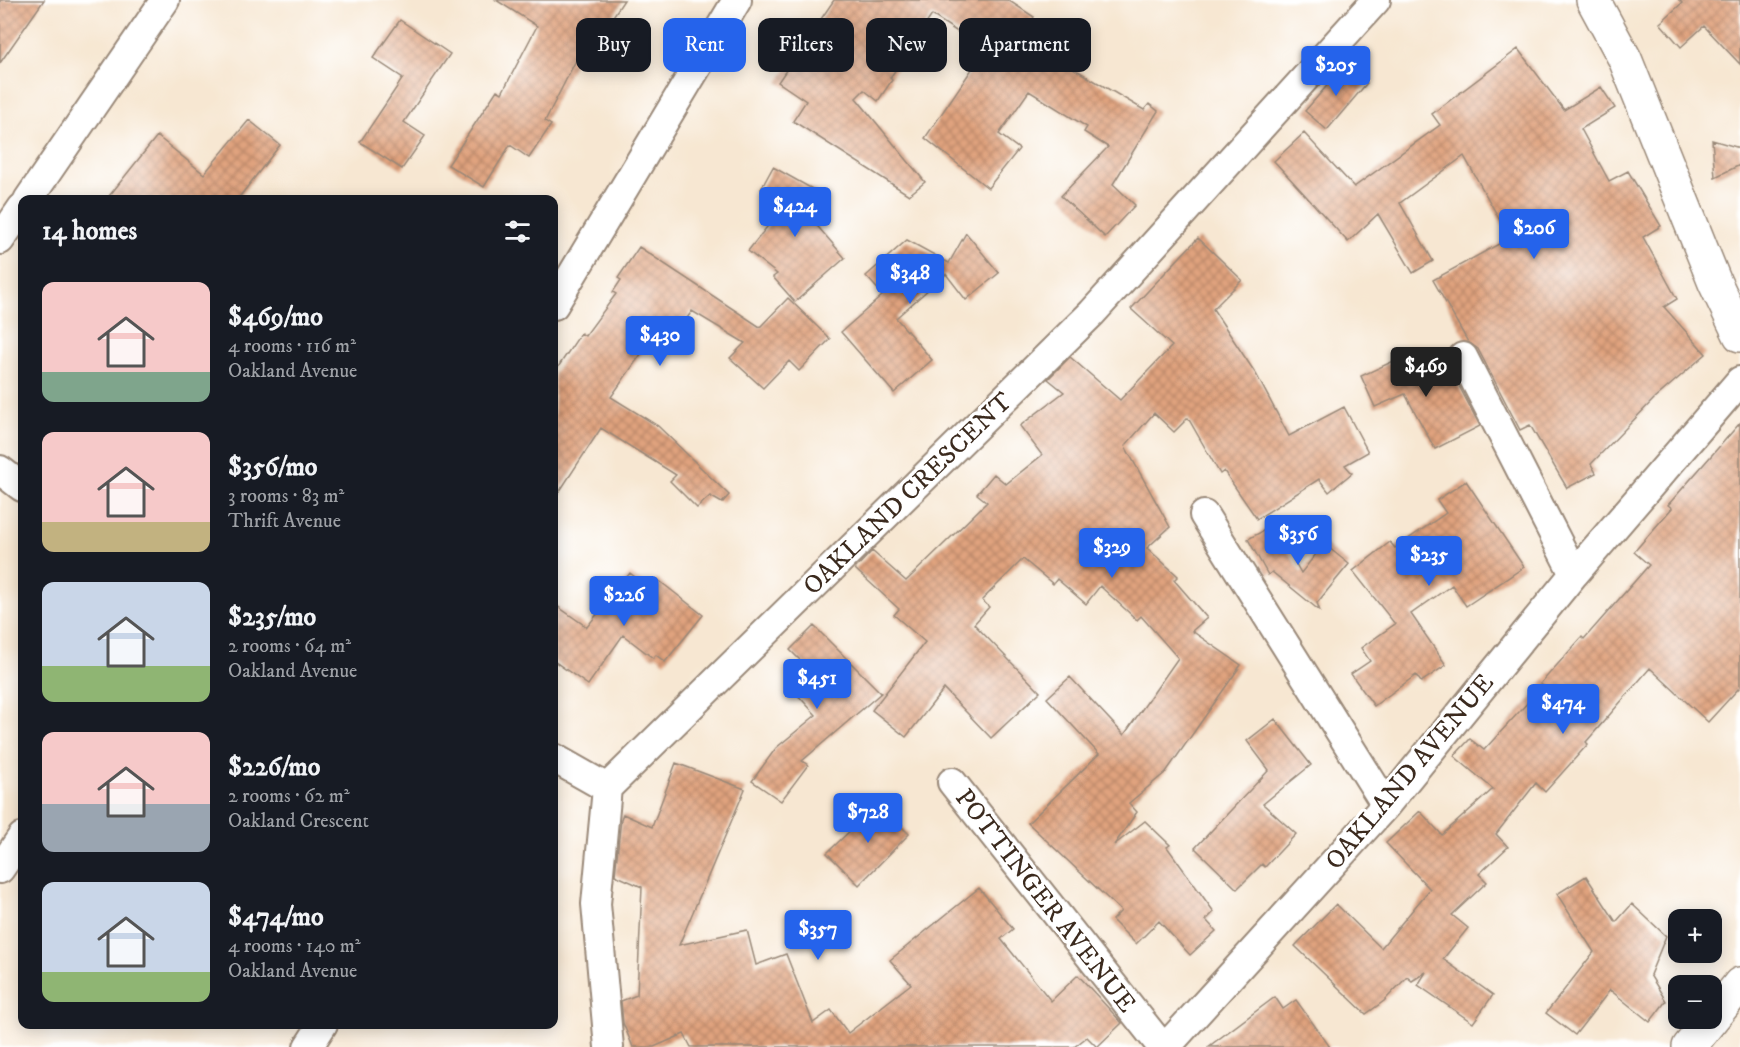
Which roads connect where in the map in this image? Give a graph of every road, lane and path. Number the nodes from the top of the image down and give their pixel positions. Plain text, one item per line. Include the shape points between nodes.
1 (165, 0) edge
2 (737, 0) edge
3 (1376, 0) edge
4 (1593, 0) edge
5 (31, 195) edge
6 (18, 214) edge
7 (0, 240) edge
8 (558, 298) edge
9 (1740, 335) edge
10 (1463, 357) dead end
11 (1740, 381) edge
12 (0, 470) edge
13 (18, 484) edge
14 (1204, 515) dead end
15 (1574, 574) junction
16 (558, 760) edge
17 (952, 782) dead end
18 (607, 788) junction
19 (1386, 805) junction
20 (18, 843) edge
21 (0, 869) edge
22 (1740, 984) edge
23 (320, 1029) edge
24 (308, 1047) edge
25 (609, 1047) edge
26 (1164, 1047) edge
27 (1689, 1047) edge

1 - 5 street
2 - 8 street
3 - 18 street, OAKLAND CRESCENT via 1092,313
4 - 9 main road via 1625,59 1715,283
6 - 7 street
10 - 15 street
11 - 15 street, OAKLAND AVENUE
12 - 13 street
14 - 19 street
15 - 19 street, OAKLAND AVENUE
16 - 18 street
17 - 26 street, POTTINGER AVENUE
18 - 25 street via 596,904
19 - 26 street, OAKLAND AVENUE
20 - 21 street
22 - 27 main road
23 - 24 street

